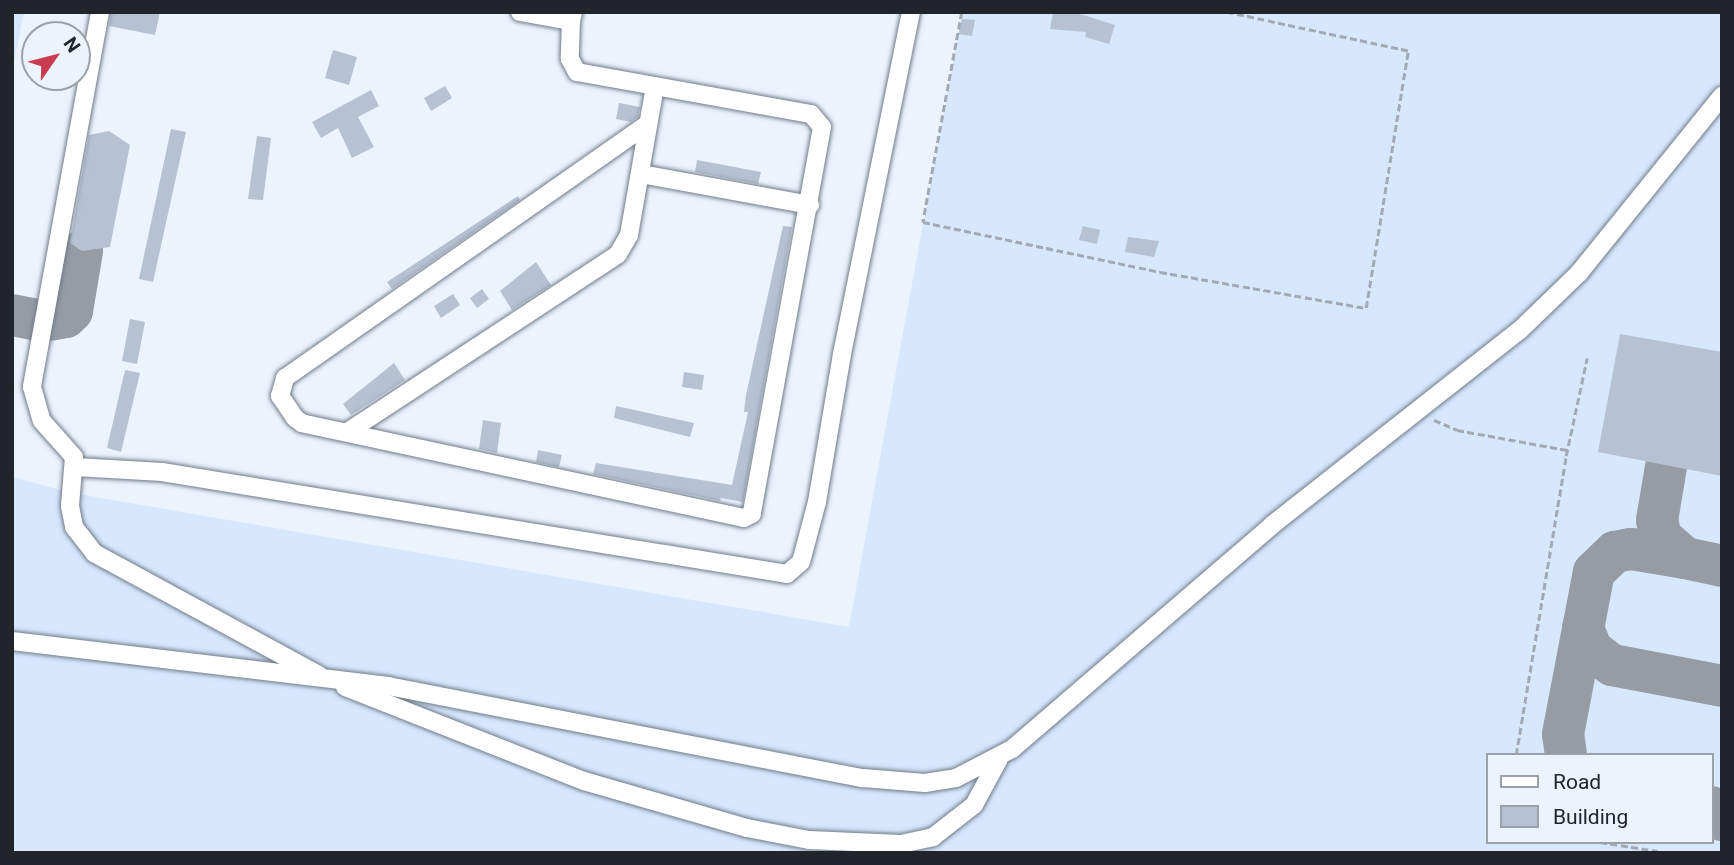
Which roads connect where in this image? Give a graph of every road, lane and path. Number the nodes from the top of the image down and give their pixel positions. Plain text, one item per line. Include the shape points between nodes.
1 (100, 12) edge
2 (520, 12) edge
3 (911, 12) edge
4 (962, 12) edge
5 (1226, 12) edge
6 (572, 17) edge
7 (655, 86) junction
8 (1722, 96) edge
9 (648, 124) junction
10 (641, 174) junction
11 (810, 205) junction
12 (1587, 358) dead end
13 (1419, 410) junction
14 (348, 431) junction
15 (1567, 450) junction
16 (76, 467) junction
17 (12, 641) edge
18 (331, 681) junction
19 (1516, 753) edge
20 (999, 759) junction
21 (1613, 844) edge
22 (1657, 851) dead end

1 - 16 lane via 32,387 37,412 69,449
2 - 6 lane
3 - 16 lane via 817,502 801,562 787,574 162,472
4 - 5 path via 923,222 1160,272 1366,308 1408,51
6 - 7 lane via 570,59 577,72
7 - 9 lane
7 - 11 lane via 818,119 822,127
8 - 13 lane via 1579,273 1496,350
9 - 10 lane
9 - 14 lane via 285,378 280,396 302,423
10 - 11 lane
10 - 14 lane via 629,235 608,264
11 - 14 lane via 756,506 744,518
12 - 15 path
13 - 15 path via 1457,430
13 - 20 lane via 1272,525
15 - 19 path
16 - 18 lane via 71,517 79,537 94,553
17 - 18 lane
18 - 20 lane via 388,686 863,778 940,781
18 - 20 lane via 584,781 747,828 809,840 901,844 933,837 956,823 982,796
21 - 22 path

